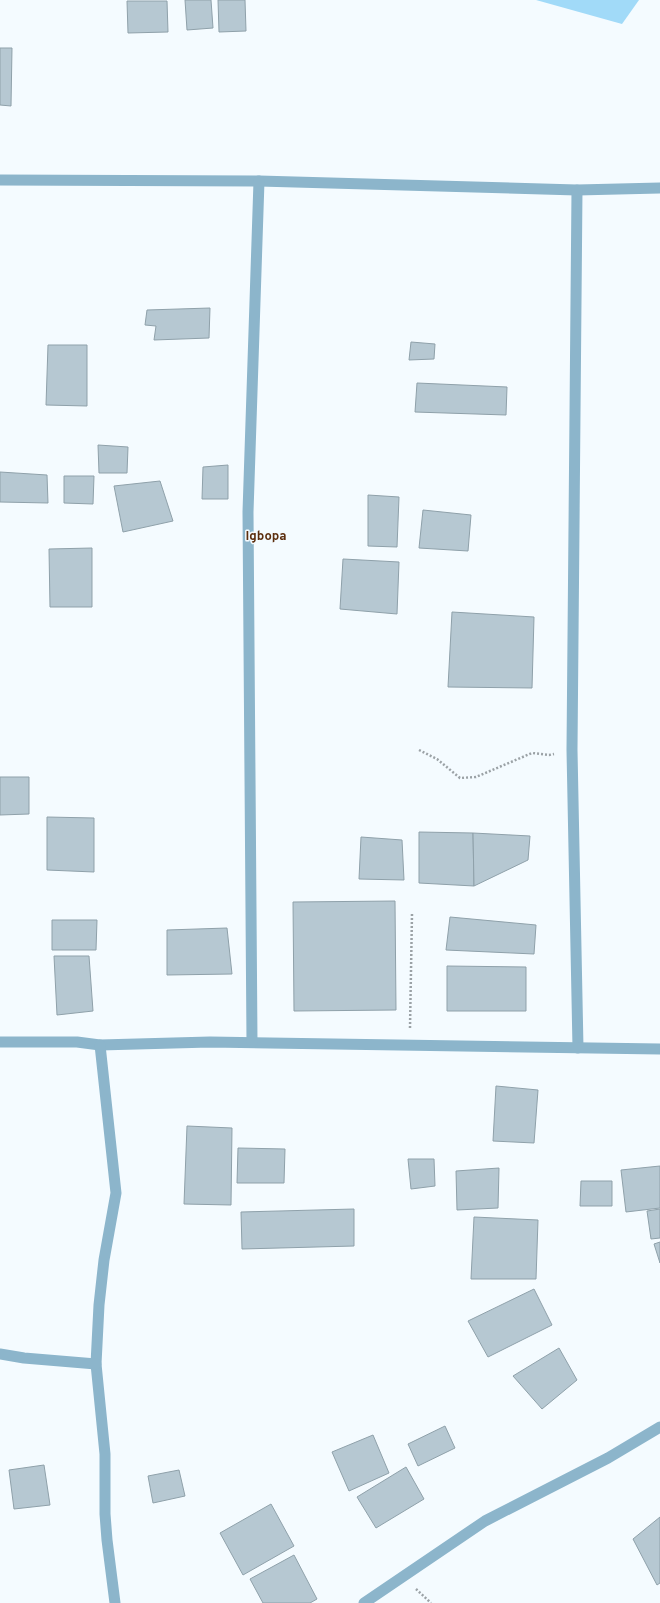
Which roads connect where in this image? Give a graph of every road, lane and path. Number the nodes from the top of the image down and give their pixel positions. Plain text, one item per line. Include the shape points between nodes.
1 (0, 180) edge
2 (260, 181) junction
3 (660, 188) edge
4 (577, 190) junction
5 (419, 750) dead end
6 (572, 750) junction
7 (412, 914) dead end
8 (0, 1042) edge
9 (252, 1042) junction
10 (410, 1044) junction
11 (100, 1045) junction
12 (578, 1048) junction
13 (660, 1049) edge
14 (0, 1354) edge
15 (96, 1364) junction
16 (660, 1427) edge
17 (115, 1603) edge
18 (364, 1603) edge

1 - 2 street
2 - 4 street
2 - 9 street via 248,512
3 - 4 street
4 - 6 street
5 - 6 path via 437,759 460,778 476,777 532,753 549,755
6 - 12 street
7 - 10 path
8 - 11 street via 77,1042
9 - 10 street
9 - 11 street
10 - 12 street
11 - 15 street via 116,1193 102,1275
12 - 13 street
14 - 15 street
15 - 17 street via 105,1454 107,1540
16 - 18 street via 608,1458 485,1521

